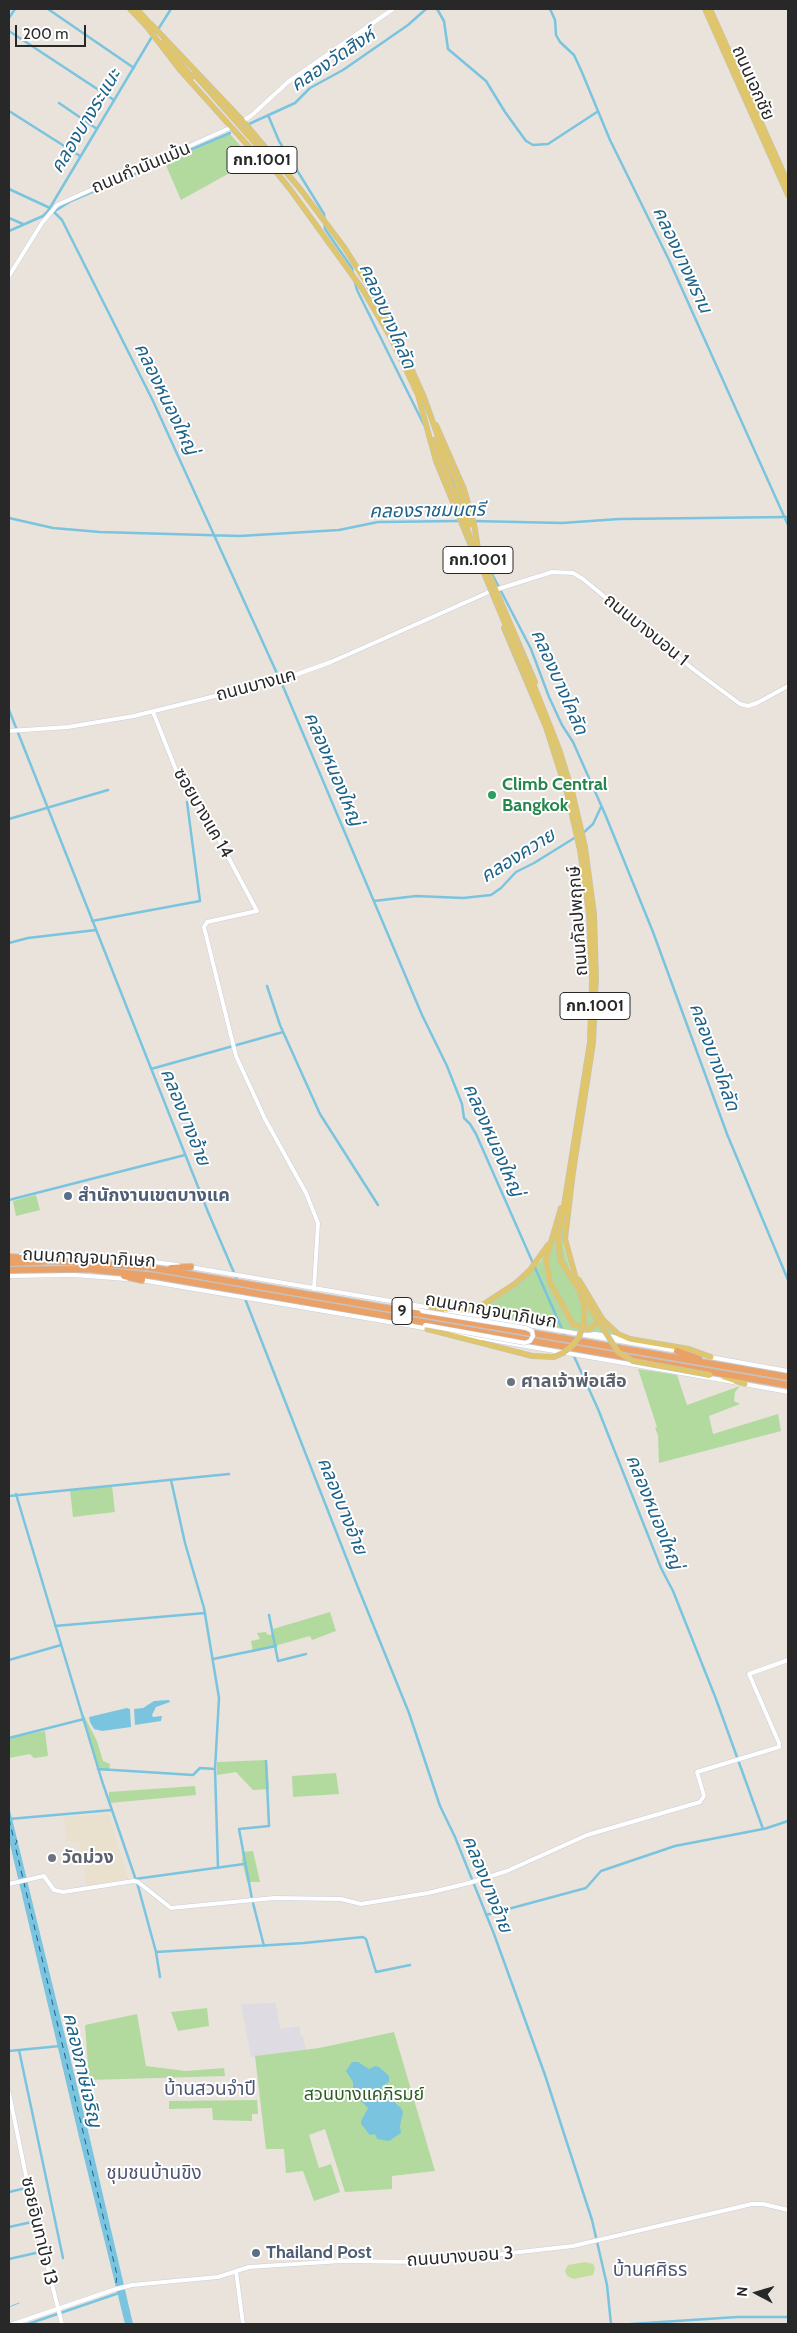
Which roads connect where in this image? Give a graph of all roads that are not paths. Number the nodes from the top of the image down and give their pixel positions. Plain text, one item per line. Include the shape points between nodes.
1 (130, 9) edge
2 (137, 9) edge
3 (393, 9) edge
4 (705, 9) edge
5 (710, 9) edge
6 (149, 26) junction
7 (156, 34) junction
8 (732, 65) junction
9 (224, 100) junction
10 (214, 108) junction
11 (243, 121) junction
12 (232, 127) junction
13 (254, 135) junction
14 (246, 143) junction
15 (270, 162) junction
16 (788, 183) edge
17 (788, 195) edge
18 (314, 207) junction
19 (308, 215) junction
20 (9, 276) edge
21 (421, 403) junction
22 (433, 420) junction
23 (432, 441) junction
24 (496, 590) junction
25 (519, 643) junction
26 (511, 646) junction
27 (529, 679) junction
28 (788, 686) edge
29 (153, 712) junction
30 (548, 727) junction
31 (9, 731) edge
32 (580, 834) junction
33 (567, 1183) junction
34 (554, 1236) junction
35 (566, 1237) junction
36 (9, 1256) edge
37 (55, 1261) junction
38 (9, 1263) edge
39 (147, 1267) junction
40 (191, 1267) junction
41 (9, 1270) edge
42 (102, 1270) junction
43 (9, 1276) edge
44 (142, 1280) junction
45 (250, 1281) junction
46 (314, 1289) junction
47 (230, 1292) junction
48 (387, 1302) junction
49 (431, 1308) junction
50 (596, 1310) junction
51 (426, 1327) junction
52 (630, 1339) junction
53 (585, 1346) junction
54 (677, 1351) junction
55 (711, 1357) junction
56 (729, 1367) junction
57 (788, 1371) edge
58 (788, 1377) edge
59 (746, 1381) junction
60 (788, 1385) edge
61 (788, 1392) edge
62 (788, 1660) edge
63 (9, 1884) edge
64 (9, 2093) edge
65 (788, 2210) edge
66 (236, 2271) junction
67 (58, 2310) junction
68 (12, 2324) edge
69 (62, 2324) edge
70 (243, 2324) edge

1 - 6 main road, ถนนกัลปพฤกษ์ / กท.1001
2 - 6 main road, ถนนกัลปพฤกษ์ / กท.1001
3 - 11 main road via 288,82
4 - 8 main road, ถนนเอกชัย
5 - 8 main road, ถนนเอกชัย
6 - 7 main road, ถนนกัลปพฤกษ์ / กท.1001
6 - 7 main road, ถนนกัลปพฤกษ์ / กท.1001
7 - 9 main road, ถนนกัลปพฤกษ์ / กท.1001
7 - 10 main road, ถนนกัลปพฤกษ์ / กท.1001
7 - 15 main road, ถนนกัลปพฤกษ์ / กท.1001, bridge
8 - 16 main road, ถนนเอกชัย
8 - 17 main road, ถนนเอกชัย
9 - 10 main road via 225,107
9 - 11 main road, ถนนกัลปพฤกษ์ / กท.1001
10 - 12 main road, ถนนกัลปพฤกษ์ / กท.1001
11 - 12 main road
11 - 13 main road, ถนนกัลปพฤกษ์ / กท.1001
12 - 14 main road, ถนนกัลปพฤกษ์ / กท.1001
12 - 20 main road, ถนนกำนันแม้น via 71,198 53,209
13 - 14 main road via 245,134
13 - 18 main road, ถนนกัลปพฤกษ์ / กท.1001
14 - 19 main road, ถนนกัลปพฤกษ์ / กท.1001
15 - 18 main road, ถนนกัลปพฤกษ์ / กท.1001
15 - 19 main road, ถนนกัลปพฤกษ์ / กท.1001
18 - 22 main road, ถนนกัลปพฤกษ์ / กท.1001 via 357,268 387,319 414,372
19 - 21 main road, ถนนกัลปพฤกษ์ / กท.1001 via 383,323
21 - 23 main road, ถนนกัลปพฤกษ์ / กท.1001
21 - 23 main road, ถนนกัลปพฤกษ์ / กท.1001 via 429,418
22 - 24 main road, ถนนกัลปพฤกษ์ / กท.1001 via 457,472 472,515 476,541
22 - 27 main road, ถนนกัลปพฤกษ์ / กท.1001, bridge via 456,480 476,547
23 - 24 main road, ถนนกัลปพฤกษ์ / กท.1001, bridge via 466,536
23 - 27 main road, ถนนกัลปพฤกษ์ / กท.1001, bridge
24 - 25 main road, ถนนกัลปพฤกษ์ / กท.1001
24 - 26 main road, ถนนกัลปพฤกษ์ / กท.1001
24 - 28 main road, ถนนบางบอน 1 via 552,572 573,573 740,704 757,703
24 - 29 main road, ถนนบางแค via 284,679
25 - 26 main road
25 - 30 main road, ถนนกัลปพฤกษ์ / กท.1001 via 545,706
26 - 30 main road, ถนนกัลปพฤกษ์ / กท.1001
27 - 30 main road, ถนนกัลปพฤกษ์ / กท.1001
29 - 31 main road, ถนนบางแค via 68,727
29 - 46 main road, ซอยบางแค 14 via 176,770 208,819 258,911 207,922 204,926 236,1056 265,1119 306,1192 318,1223
30 - 32 main road, ถนนกัลปพฤกษ์ / กท.1001 via 568,775
32 - 33 main road, ถนนกัลปพฤกษ์ / กท.1001 via 589,914 591,1014 586,1068
32 - 35 main road, ถนนกัลปพฤกษ์ / กท.1001 via 590,882 595,933 595,1016
33 - 34 main road
33 - 59 main road, bridge via 558,1237 560,1260 618,1352 633,1361
34 - 49 main road via 530,1270 484,1304 464,1310
34 - 50 main road via 546,1259 550,1282 570,1322 589,1329 596,1324
35 - 50 main road via 581,1286
35 - 51 main road, bridge via 584,1315 579,1337 568,1350 558,1356 541,1357
36 - 37 highway
36 - 40 main road via 110,1257
37 - 38 highway, ถนนกาญจนาภิเษก / 9
37 - 39 highway, ถนนกาญจนาภิเษก / 9
39 - 40 highway
39 - 45 highway, ถนนกาญจนาภิเษก / 9
40 - 45 main road
41 - 42 highway, ถนนกาญจนาภิเษก / 9
42 - 44 highway
42 - 47 highway, ถนนกาญจนาภิเษก / 9 via 155,1276
43 - 44 main road via 74,1275
44 - 47 main road
45 - 46 main road
45 - 53 highway, ถนนกาญจนาภิเษก / 9 via 553,1337
46 - 48 main road
47 - 51 main road via 256,1300
47 - 53 highway, ถนนกาญจนาภิเษก / 9 via 254,1292 556,1344
48 - 49 main road
48 - 51 main road, bridge via 526,1328 532,1331 533,1336 525,1343
49 - 53 main road via 580,1335
50 - 52 main road via 614,1331
51 - 53 main road via 560,1352
52 - 53 main road via 595,1334
52 - 55 main road via 689,1349
53 - 54 main road
53 - 56 highway, ถนนกาญจนาภิเษก / 9
53 - 59 highway, ถนนกาญจนาภิเษก / 9
54 - 55 main road
54 - 56 highway
55 - 57 main road
56 - 58 highway, ถนนกาญจนาภิเษก / 9
59 - 60 highway, ถนนกาญจนาภิเษก / 9
59 - 61 main road
62 - 63 main road via 749,1674 780,1746 697,1772 704,1796 702,1800 587,1835 476,1881 419,1895 360,1904 341,1899 274,1898 171,1908 134,1881 59,1892 44,1876
64 - 67 main road, ซอยอินทาปัจ 13
65 - 66 main road, ถนนบางบอน 3 via 752,2204 596,2242 449,2260 342,2261 254,2266
66 - 67 main road, ถนนบางบอน 3 via 218,2277 127,2286
66 - 70 main road
67 - 68 main road, ถนนบางบอน 3
67 - 69 main road, ซอยอินทาปัจ 13

